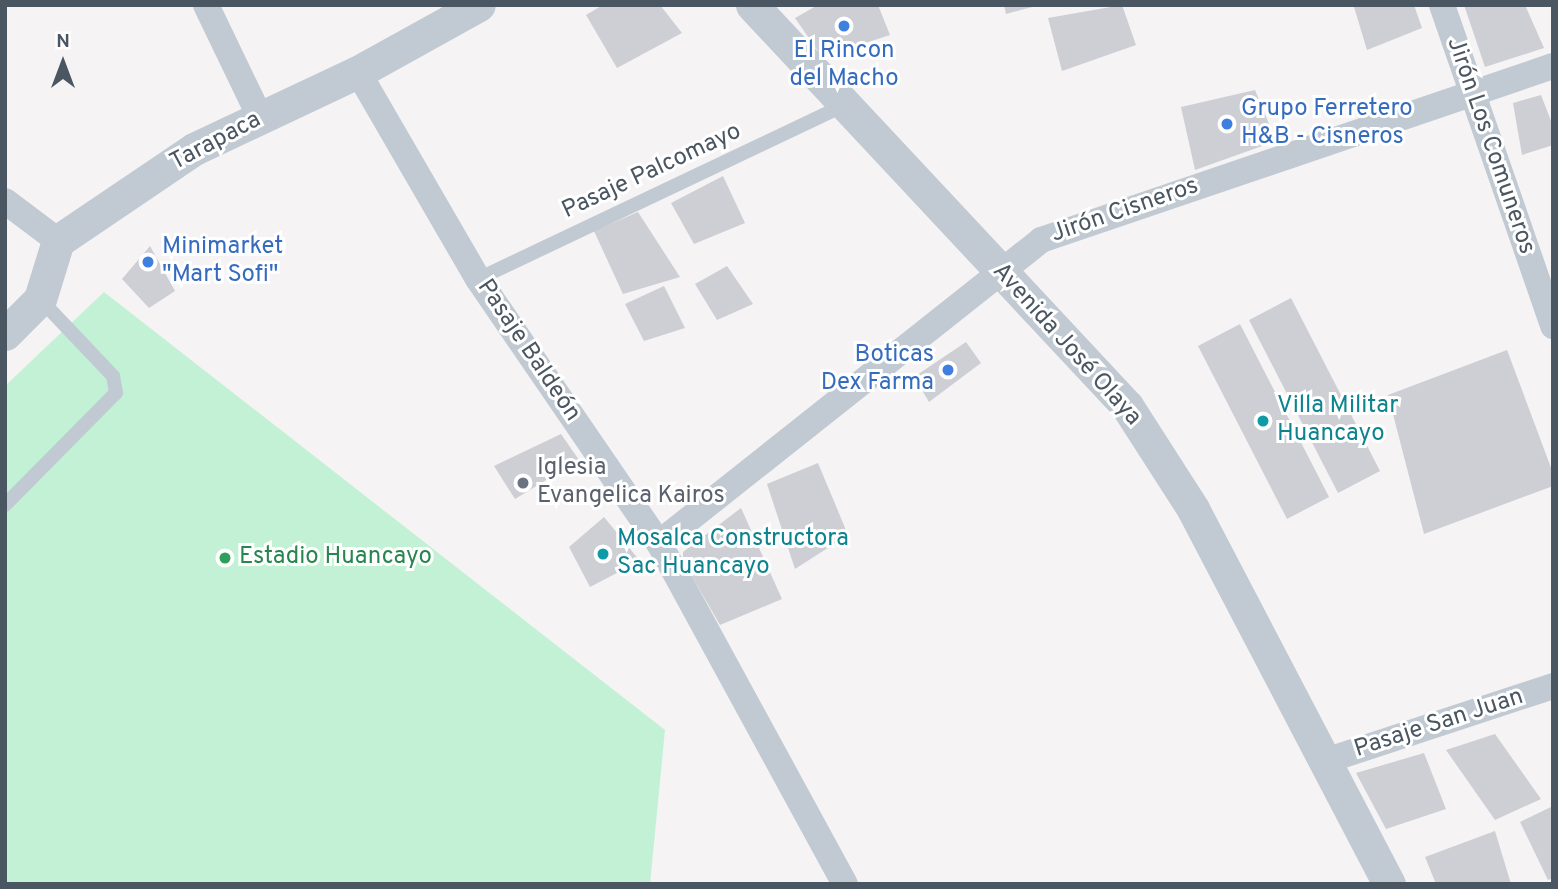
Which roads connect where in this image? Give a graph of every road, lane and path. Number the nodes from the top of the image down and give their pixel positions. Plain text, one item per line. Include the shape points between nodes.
1 (206, 5) edge
2 (479, 5) edge
3 (752, 5) edge
4 (1442, 5) edge
5 (1553, 66) edge
6 (358, 72) junction
7 (1470, 95) junction
8 (845, 105) junction
9 (260, 117) junction
10 (5, 201) edge
11 (58, 241) junction
12 (1003, 274) junction
13 (478, 279) junction
14 (40, 299) junction
15 (1553, 326) edge
16 (5, 334) edge
17 (5, 505) edge
18 (659, 543) junction
19 (1553, 687) edge
20 (1325, 761) junction
21 (845, 884) edge
22 (1390, 884) edge

1 - 9 street
2 - 6 street, Tarapaca
3 - 8 street, Avenida José Olaya
4 - 7 street, Jirón Los Comuneros
5 - 7 street, Jirón Cisneros
6 - 9 street, Tarapaca
6 - 13 street, Pasaje Baldeón
7 - 12 street, Jirón Cisneros via 1054,235 1041,240
7 - 15 street, Jirón Los Comuneros
8 - 12 street, Avenida José Olaya
8 - 13 lane, Pasaje Palcomayo
9 - 11 street, Tarapaca via 194,149
10 - 11 street
11 - 14 street
12 - 18 street, Jirón Cisneros
12 - 20 street, Avenida José Olaya via 1127,406 1193,509
13 - 18 street, Pasaje Baldeón
14 - 16 street
14 - 17 lane via 113,376 116,393
18 - 21 street, Pasaje Baldeón
19 - 20 street, Pasaje San Juan
20 - 22 street, Avenida José Olaya

